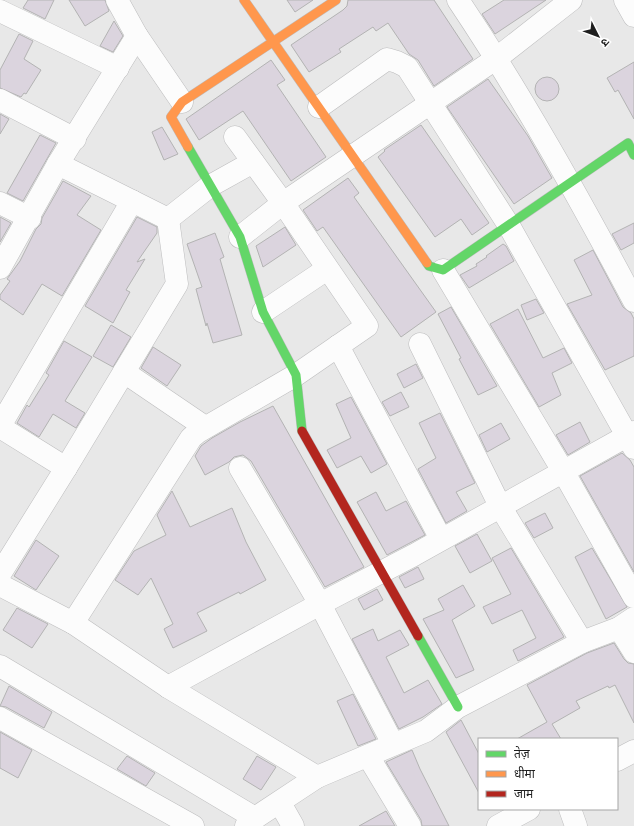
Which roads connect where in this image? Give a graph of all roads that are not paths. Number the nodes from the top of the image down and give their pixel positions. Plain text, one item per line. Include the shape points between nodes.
1 (117, 0) edge
2 (244, 0) edge
3 (336, 0) edge
4 (458, 0) edge
5 (571, 0) edge
6 (625, 0) edge
7 (0, 11) edge
8 (634, 16) edge
9 (138, 36) junction
10 (274, 41) junction
11 (497, 58) junction
12 (118, 68) junction
13 (0, 100) edge
14 (182, 102) junction
15 (430, 103) junction
16 (318, 107) junction
17 (235, 137) dead end
18 (75, 139) junction
19 (634, 155) edge
20 (352, 156) junction
21 (253, 162) junction
22 (58, 164) junction
23 (570, 182) junction
24 (210, 186) junction
25 (132, 201) junction
26 (0, 203) edge
27 (283, 203) junction
28 (30, 218) junction
29 (168, 219) junction
30 (508, 224) junction
31 (240, 237) junction
32 (0, 268) edge
33 (328, 269) junction
34 (443, 270) junction
35 (634, 301) edge
36 (262, 312) junction
37 (420, 344) dead end
38 (338, 346) junction
39 (124, 372) junction
40 (296, 375) junction
41 (0, 427) edge
42 (205, 427) junction
43 (632, 438) edge
44 (66, 468) junction
45 (240, 468) dead end
46 (564, 471) junction
47 (500, 506) junction
48 (441, 539) junction
49 (381, 572) junction
50 (0, 574) edge
51 (0, 586) edge
52 (634, 597) edge
53 (320, 604) junction
54 (73, 623) junction
55 (627, 623) edge
56 (582, 642) junction
57 (634, 652) edge
58 (0, 666) edge
59 (168, 688) junction
60 (458, 706) junction
61 (0, 718) edge
62 (393, 744) junction
63 (634, 751) edge
64 (368, 756) junction
65 (618, 759) edge
66 (317, 777) junction
67 (280, 803) junction
68 (527, 810) edge
69 (570, 810) edge
70 (251, 822) edge
71 (193, 826) edge
72 (293, 826) edge
73 (410, 826) edge
74 (498, 826) edge
75 (576, 826) edge

1 - 9 street
2 - 10 street
3 - 10 street
4 - 11 street
5 - 11 street
6 - 8 street
7 - 12 street
9 - 12 street
9 - 14 street
10 - 14 street
10 - 16 street
11 - 15 street
11 - 23 street
12 - 18 street
13 - 18 street
14 - 24 street via 171,116
15 - 16 street via 407,67 387,59
15 - 20 street
15 - 30 street
16 - 20 street
17 - 21 street
18 - 22 street
19 - 23 street via 628,143
20 - 27 street
20 - 34 street via 429,266
21 - 24 street
21 - 27 street
22 - 25 street
22 - 28 street
23 - 30 street
23 - 35 street
24 - 29 street
24 - 31 street
25 - 29 street
25 - 41 street
26 - 28 street
27 - 31 street
27 - 33 street
28 - 32 street
29 - 39 street via 177,284
30 - 34 street
30 - 43 street
31 - 36 street
33 - 36 street
33 - 38 street via 367,326
34 - 46 street
36 - 40 street
37 - 47 street
38 - 40 street
38 - 48 street
39 - 42 street
39 - 44 street
40 - 42 street
40 - 49 street via 301,429
41 - 44 street
42 - 54 street via 191,438
43 - 46 street
44 - 50 street
45 - 53 street
46 - 47 street
46 - 52 street
47 - 48 street
47 - 56 street
48 - 49 street
49 - 53 street
49 - 60 street
51 - 54 street
53 - 59 street
53 - 62 street
54 - 59 street
55 - 56 street
55 - 57 street
56 - 60 street
58 - 70 street
59 - 66 street
60 - 62 street via 426,731
61 - 71 street
62 - 64 street
63 - 65 street
64 - 66 street
64 - 73 street
66 - 67 street
67 - 70 street
67 - 72 street
68 - 74 street
69 - 75 street

